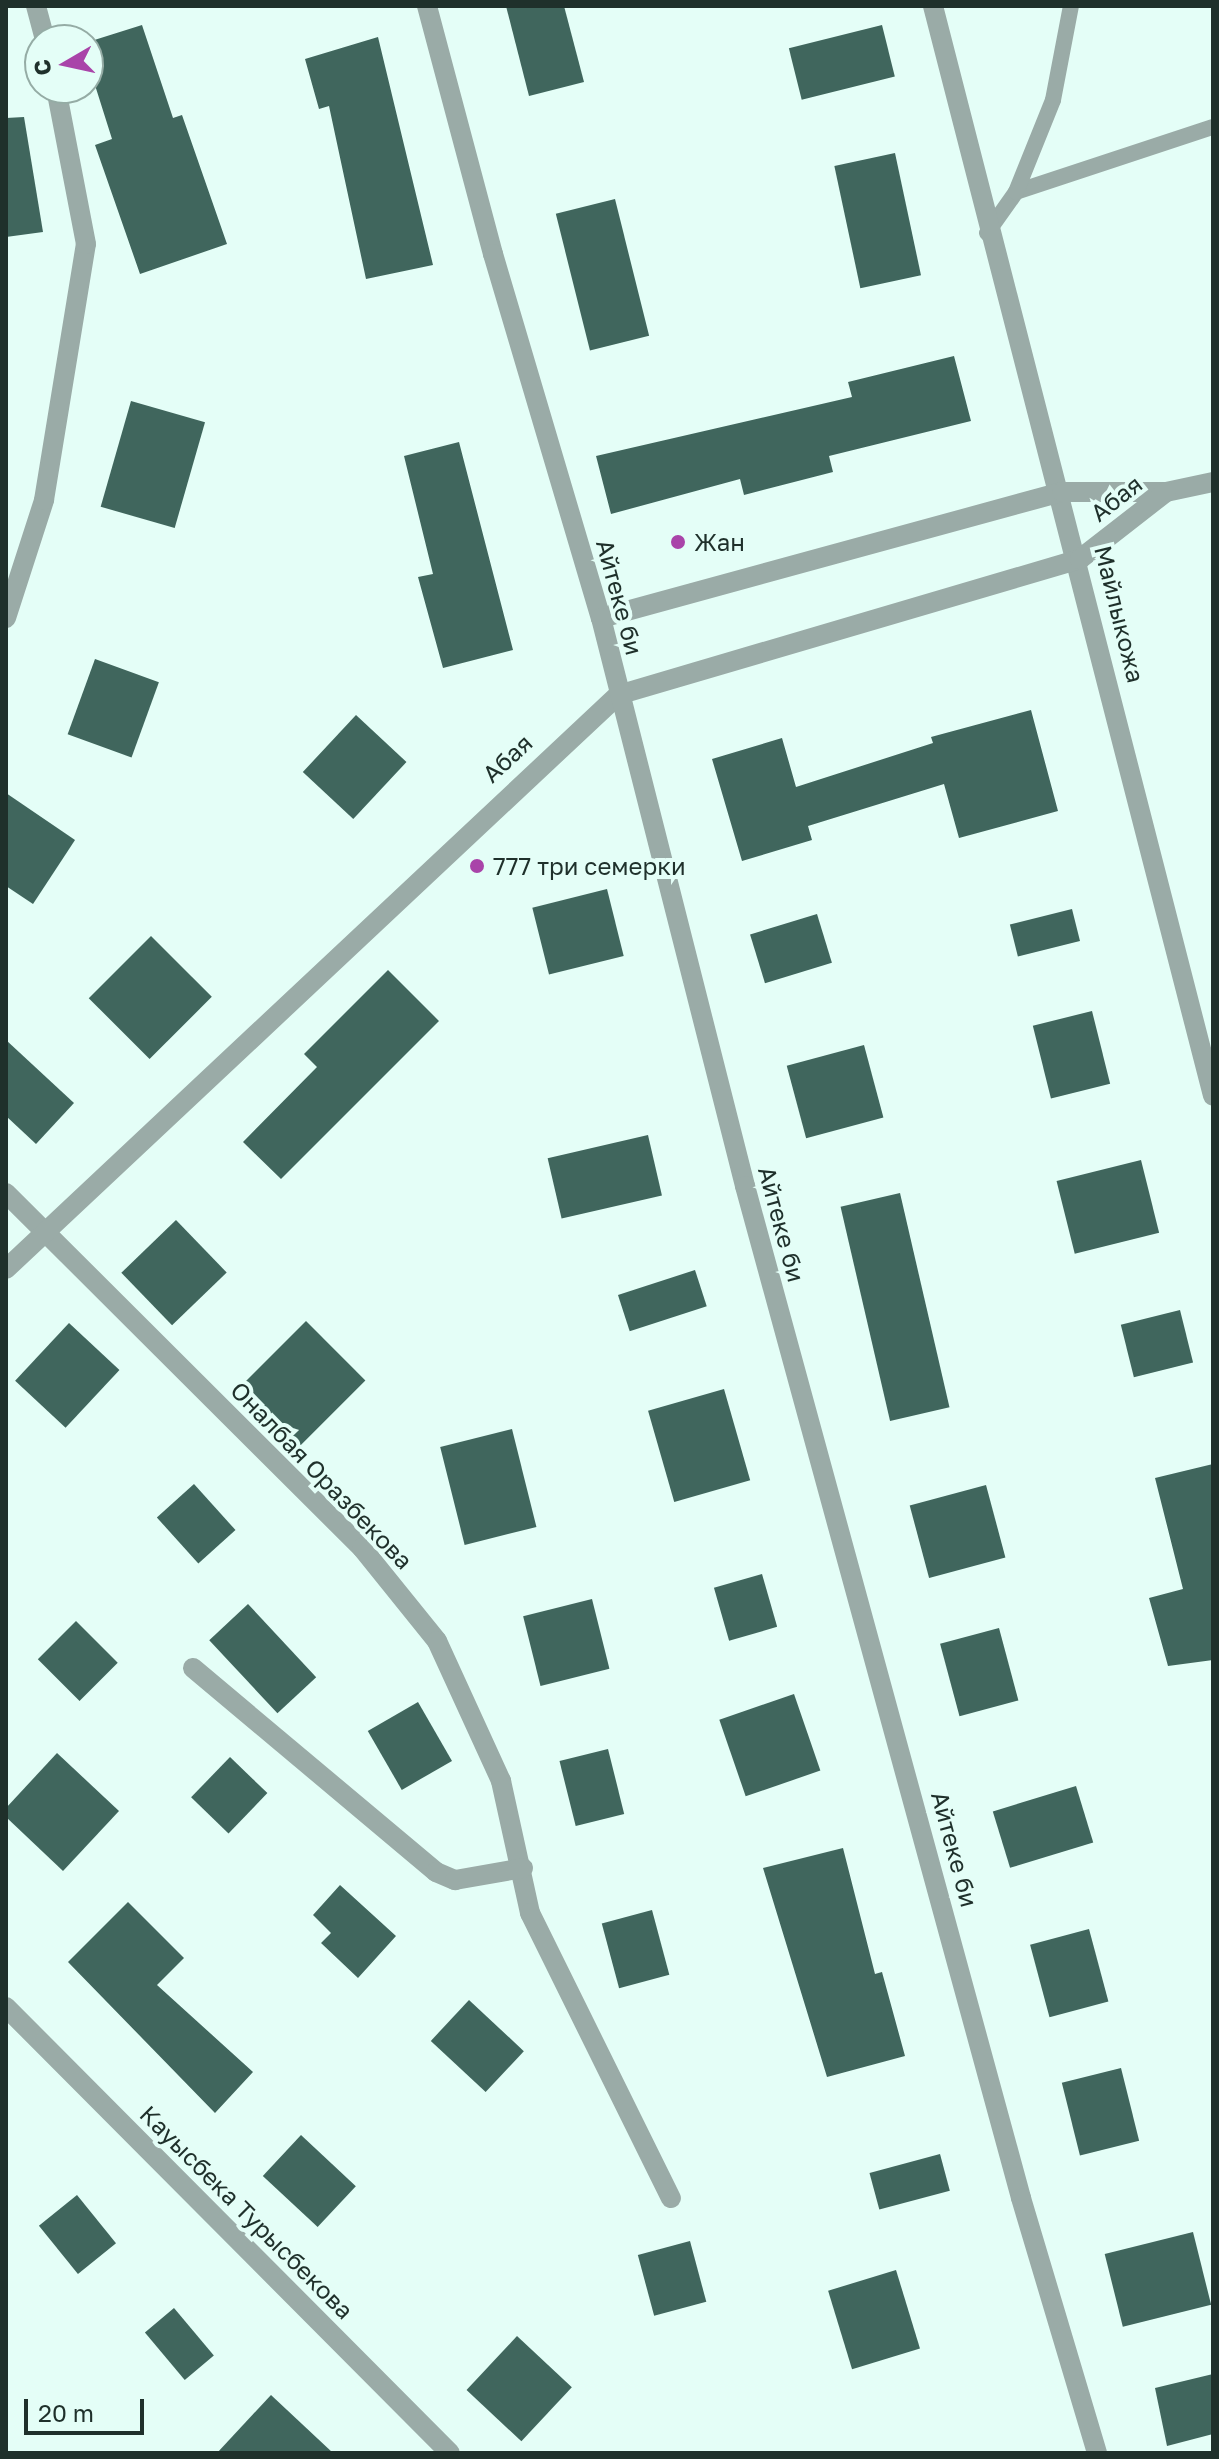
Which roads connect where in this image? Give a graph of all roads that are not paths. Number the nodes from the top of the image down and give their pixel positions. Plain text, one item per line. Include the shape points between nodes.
1 (427, 6) edge
2 (933, 6) edge
3 (1071, 6) edge
4 (59, 104) edge
5 (1213, 127) edge
6 (1016, 192) junction
7 (987, 233) junction
8 (1213, 482) edge
9 (1062, 492) junction
10 (1166, 492) junction
11 (1080, 559) junction
12 (6, 618) edge
13 (601, 618) junction
14 (618, 695) junction
15 (1213, 1096) edge
16 (6, 1193) edge
17 (44, 1231) junction
18 (6, 1269) edge
19 (193, 1668) dead end
20 (523, 1868) junction
21 (6, 2007) edge
22 (671, 2198) dead end
23 (450, 2453) edge
24 (1097, 2453) edge

1 - 13 street, Айтеке би
2 - 7 street, Майлыкожа
3 - 6 lane via 1053,100
4 - 12 street via 86,244 44,500
5 - 6 lane
6 - 7 lane
7 - 9 street, Майлыкожа
8 - 10 street, Абая
9 - 10 street, Абая
9 - 11 street, Майлыкожа
9 - 13 street, Абая
10 - 11 street, Абая
11 - 14 street, Абая
11 - 15 street, Майлыкожа
13 - 14 street, Айтеке би
14 - 17 street, Абая
14 - 24 street, Айтеке би via 745,1186 1021,2198
16 - 17 street, Оналбая Оразбекова
17 - 18 street, Абая
17 - 20 street, Оналбая Оразбекова via 362,1548 437,1641 501,1781
19 - 20 street via 436,1872 455,1880
20 - 22 street, Оналбая Оразбекова via 530,1913
21 - 23 street, Кауысбека Турысбекова

